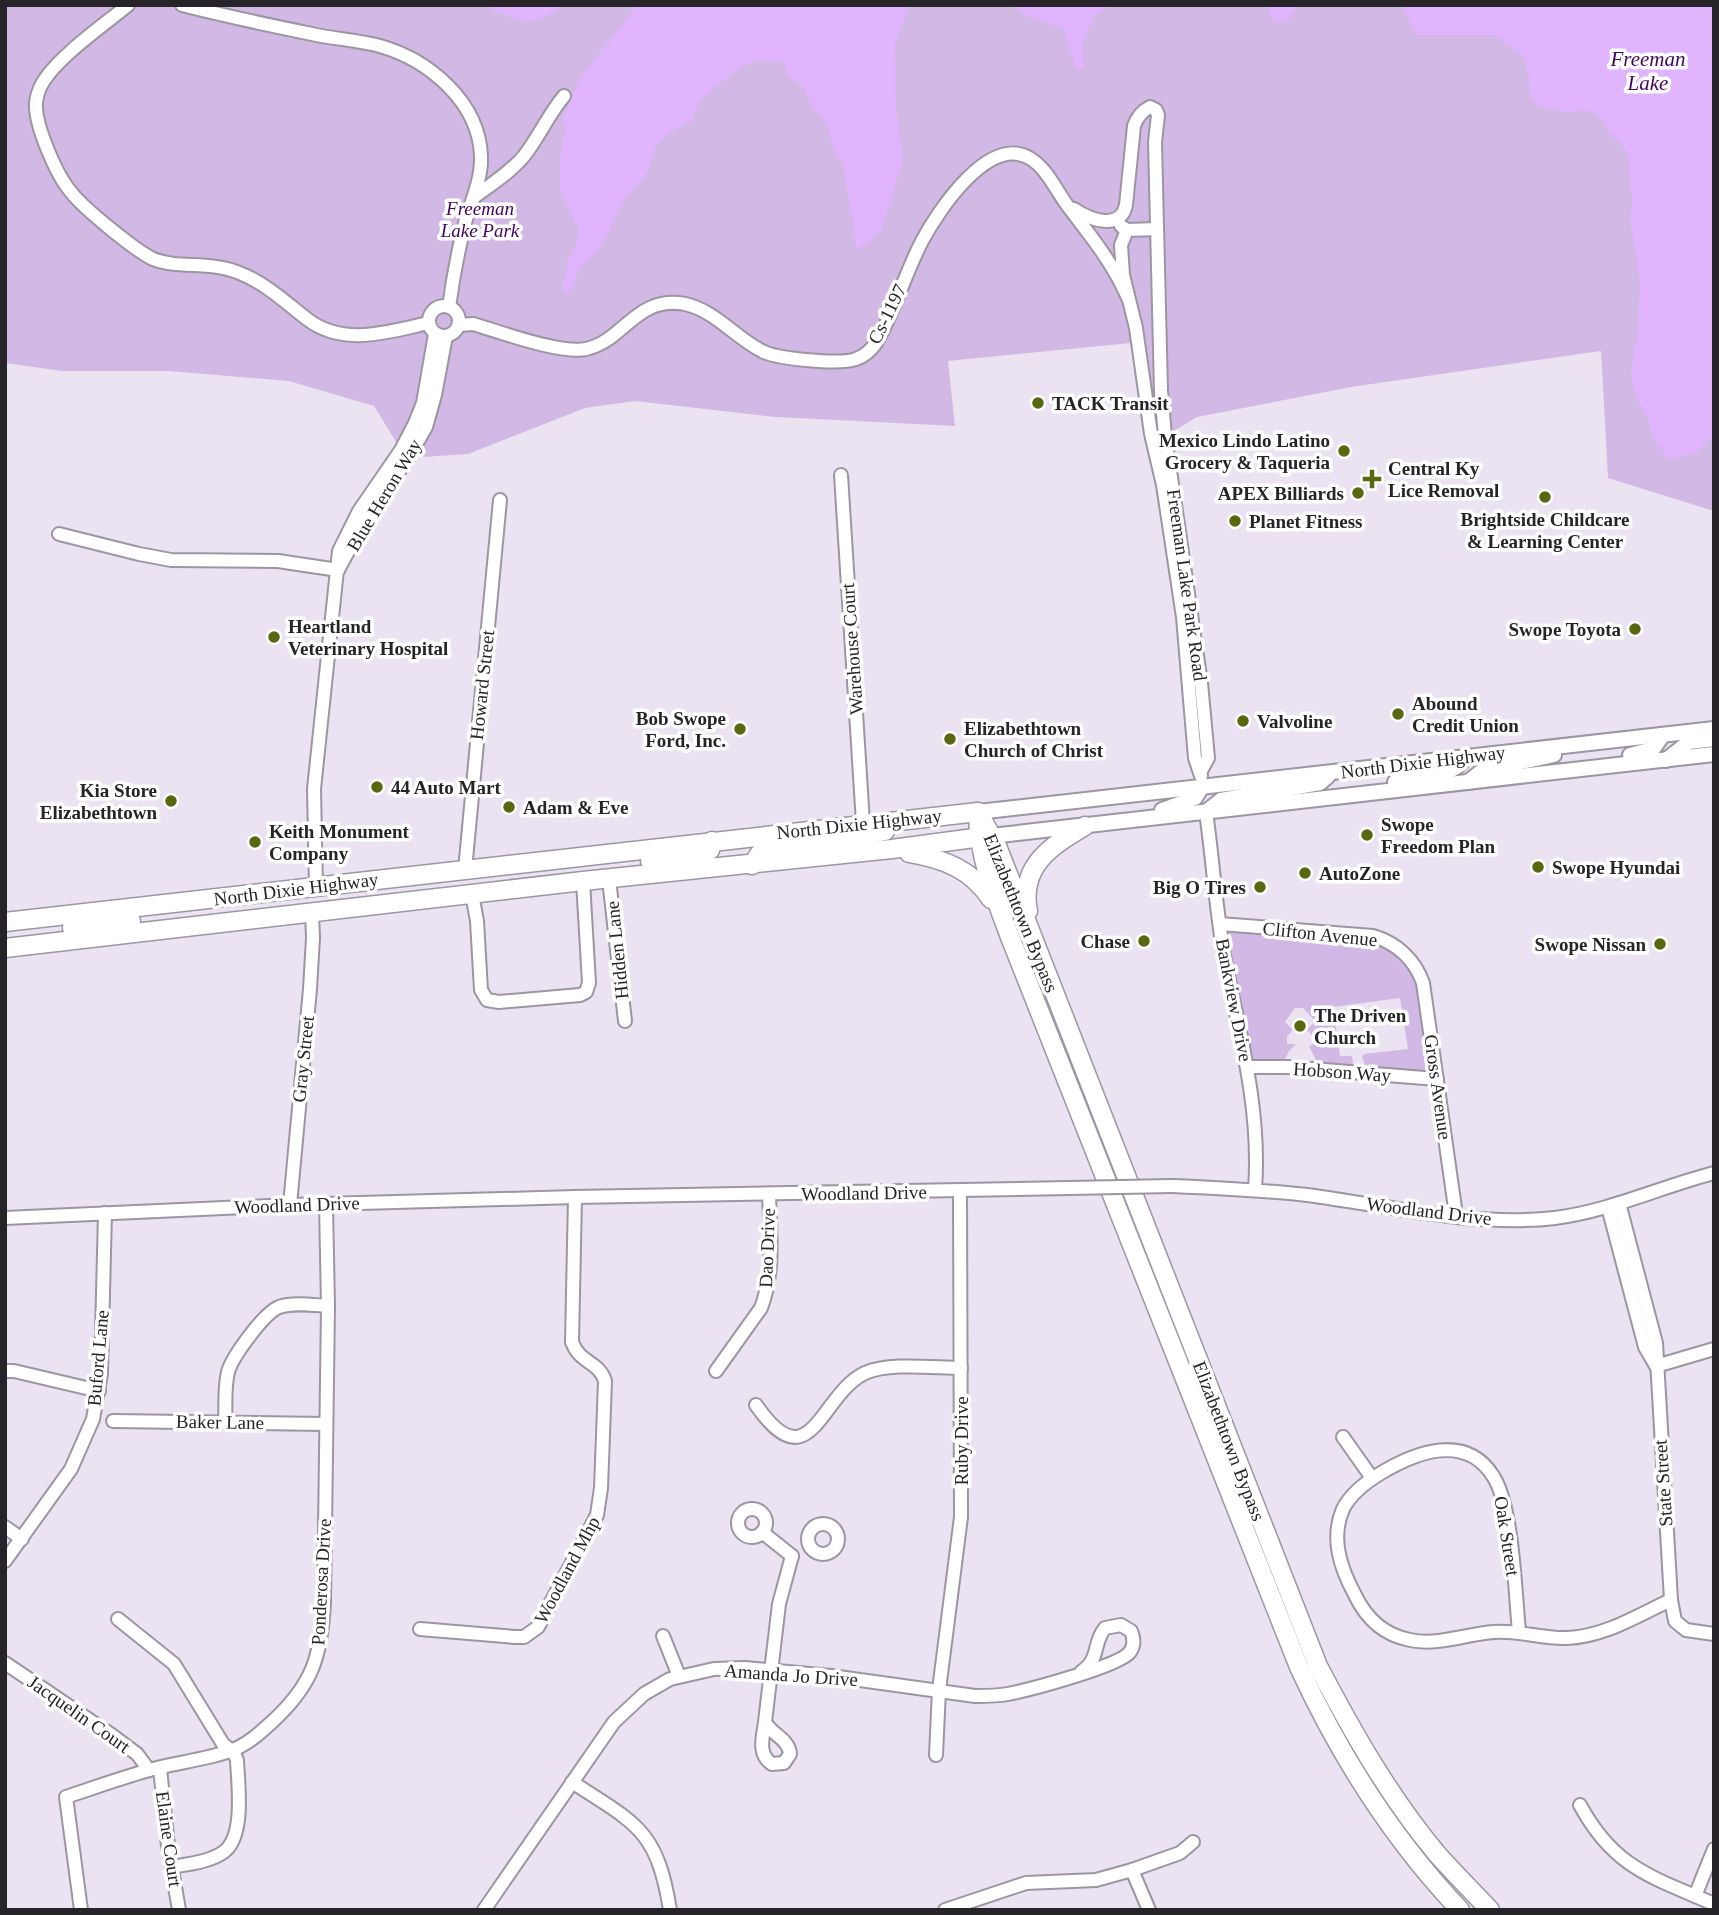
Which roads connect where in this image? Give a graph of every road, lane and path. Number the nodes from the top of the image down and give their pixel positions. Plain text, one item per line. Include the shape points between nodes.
1 (128, 5) edge
2 (182, 5) edge
3 (564, 96) dead end
4 (473, 198) junction
5 (1067, 205) junction
6 (1115, 221) junction
7 (1157, 229) junction
8 (1127, 230) junction
9 (1128, 298) junction
10 (449, 307) junction
11 (459, 325) junction
12 (437, 332) junction
13 (841, 475) dead end
14 (500, 500) dead end
15 (59, 534) dead end
16 (338, 570) junction
17 (1714, 729) edge
18 (1657, 735) junction
19 (1714, 739) edge
20 (1714, 754) edge
21 (1465, 757) junction
22 (1666, 760) junction
23 (1201, 771) junction
24 (1331, 772) junction
25 (1538, 774) junction
26 (1467, 783) junction
27 (1202, 787) junction
28 (1304, 801) junction
29 (978, 812) junction
30 (1206, 812) junction
31 (905, 818) junction
32 (863, 823) junction
33 (1088, 826) junction
34 (985, 837) junction
35 (712, 841) junction
36 (892, 849) junction
37 (601, 856) junction
38 (752, 865) junction
39 (465, 870) junction
40 (609, 879) junction
41 (583, 881) junction
42 (542, 886) junction
43 (316, 887) junction
44 (472, 894) junction
45 (312, 913) junction
46 (61, 916) junction
47 (5, 922) edge
48 (1220, 924) junction
49 (1010, 937) junction
50 (7, 942) edge
51 (1034, 942) junction
52 (1411, 962) joint
53 (625, 1021) dead end
54 (1247, 1067) junction
55 (1437, 1079) junction
56 (1714, 1173) edge
57 (1255, 1189) junction
58 (960, 1191) junction
59 (769, 1194) junction
60 (575, 1197) junction
61 (290, 1205) junction
62 (326, 1205) junction
63 (1613, 1205) junction
64 (105, 1213) junction
65 (1456, 1215) junction
66 (5, 1218) edge
67 (328, 1306) junction
68 (1714, 1349) edge
69 (1656, 1366) junction
70 (961, 1368) junction
71 (5, 1371) edge
72 (716, 1371) dead end
73 (99, 1391) junction
74 (756, 1405) dead end
75 (113, 1421) dead end
76 (225, 1422) junction
77 (326, 1424) junction
78 (1343, 1437) dead end
79 (1372, 1478) junction
80 (5, 1527) edge
81 (762, 1532) dead end
82 (22, 1539) junction
83 (811, 1547) dead end
84 (792, 1556) junction
85 (5, 1560) edge
86 (1671, 1600) junction
87 (118, 1619) dead end
88 (420, 1629) dead end
89 (1519, 1631) junction
90 (1714, 1634) edge
91 (663, 1636) dead end
92 (5, 1663) edge
93 (770, 1670) junction
94 (1082, 1672) junction
95 (679, 1676) junction
96 (939, 1690) junction
97 (765, 1722) dead end
98 (231, 1751) junction
99 (936, 1755) dead end
100 (154, 1769) junction
101 (572, 1782) junction
102 (1580, 1805) dead end
103 (1194, 1842) dead end
104 (1714, 1849) edge
105 (171, 1867) junction
106 (1132, 1870) junction
107 (1695, 1896) junction
108 (984, 1904) edge
109 (1714, 1904) edge
110 (1459, 1909) edge
111 (81, 1910) edge
112 (179, 1910) edge
113 (484, 1910) edge
114 (670, 1910) edge
115 (945, 1910) edge
116 (1149, 1910) edge
117 (1490, 1910) edge

1 - 12 street via 51,70 36,103 52,160 77,200 154,259 212,265 244,275 265,285 325,330 359,336 424,324
2 - 4 street via 378,46 416,62 453,92 475,127 481,159
3 - 4 street via 523,157
4 - 10 street
5 - 6 street via 1082,215
5 - 9 street, Cs-1197 via 1119,276
5 - 11 street, Cs-1197 via 1030,158 1003,155 985,163 937,216 876,343 855,360 807,360 765,353 704,312 676,303 643,311 587,349 564,348 473,324
6 - 7 street, Freeman Lake Park Road via 1125,211 1134,126 1142,112 1153,108 1158,115
6 - 8 street
7 - 8 street
7 - 23 street, Freeman Lake Park Road via 1163,419 1201,683 1208,758
8 - 9 street via 1121,245
9 - 23 street, Freeman Lake Park Road via 1163,485 1183,617 1195,758
10 - 11 street via 457,313
10 - 12 street via 432,311 429,317
11 - 12 street via 456,331
12 - 16 street, Blue Heron Way via 415,423 359,511 339,551
13 - 32 street, Warehouse Court
14 - 39 street, Howard Street
15 - 16 street via 163,559 278,561
16 - 43 street, Blue Heron Way via 314,789
17 - 18 main road, North Dixie Highway
18 - 21 main road, North Dixie Highway
18 - 25 main road via 1653,749 1642,753 1550,765
18 - 26 main road via 1642,745 1483,769
19 - 22 main road via 1689,742
20 - 22 main road, North Dixie Highway
21 - 24 main road, North Dixie Highway
21 - 28 main road via 1450,771 1312,792
22 - 25 main road, North Dixie Highway
23 - 27 street, Freeman Lake Park Road
24 - 27 main road, North Dixie Highway
24 - 30 main road via 1320,783 1221,800
25 - 26 main road, North Dixie Highway
26 - 28 main road, North Dixie Highway
27 - 29 main road, North Dixie Highway
27 - 33 main road via 1195,798 1178,806 1101,816
28 - 30 main road, North Dixie Highway
29 - 31 highway, North Dixie Highway
29 - 34 highway, Elizabethtown Bypass
30 - 33 main road, North Dixie Highway
30 - 48 street, Bankview Drive
31 - 32 highway, North Dixie Highway
31 - 38 highway via 894,828 878,832 768,849
32 - 35 highway, North Dixie Highway
33 - 34 main road, North Dixie Highway
33 - 51 highway via 1047,851 1030,875 1026,900
34 - 36 highway, North Dixie Highway
34 - 49 highway, Elizabethtown Bypass via 987,873
34 - 51 highway, Elizabethtown Bypass
35 - 37 highway, North Dixie Highway
35 - 42 highway via 703,856 571,870
36 - 38 highway, North Dixie Highway
36 - 49 highway via 934,857 962,869 985,890
37 - 39 highway, North Dixie Highway
37 - 45 highway via 530,872 333,895 324,897
38 - 40 highway, North Dixie Highway
39 - 43 highway, North Dixie Highway
40 - 41 highway, North Dixie Highway
40 - 53 street, Hidden Lane
41 - 42 highway, North Dixie Highway
41 - 44 street via 589,983 580,995 487,1000 481,990
42 - 44 highway, North Dixie Highway
43 - 46 highway, North Dixie Highway
43 - 50 highway via 287,901 46,931
44 - 45 highway, North Dixie Highway
45 - 50 highway, North Dixie Highway
45 - 61 street, Gray Street via 310,989
46 - 47 highway, North Dixie Highway
46 - 50 highway
48 - 52 street, Clifton Avenue via 1373,936 1389,942
48 - 54 street, Bankview Drive
49 - 110 highway, Elizabethtown Bypass via 1307,1686 1375,1805
51 - 117 highway, Elizabethtown Bypass via 1318,1667 1404,1811
52 - 55 street, Gross Avenue via 1423,984
54 - 55 street, Hobson Way
54 - 57 street, Bankview Drive via 1254,1111
55 - 65 street, Gross Avenue
56 - 63 street, Woodland Drive
57 - 58 street, Woodland Drive, bridge via 1172,1186
57 - 65 street, Woodland Drive
58 - 59 street, Woodland Drive
58 - 70 street, Ruby Drive
59 - 60 street, Woodland Drive
59 - 72 street, Dao Drive via 766,1296
60 - 62 street, Woodland Drive
60 - 88 street, Woodland Mhp via 572,1342 580,1358 598,1369 604,1381 597,1515 547,1614 531,1633 515,1637
61 - 62 street, Woodland Drive
61 - 64 street, Woodland Drive
62 - 67 street, Ponderosa Drive
63 - 65 street, Woodland Drive via 1533,1219
63 - 69 street, State Street via 1656,1343
64 - 66 street, Woodland Drive
64 - 73 street, Buford Lane
67 - 76 street via 283,1306 264,1320 231,1365
67 - 77 street, Ponderosa Drive
68 - 69 street
69 - 86 street, State Street
70 - 74 street via 893,1367 866,1373 849,1384 814,1427 799,1436 776,1430
70 - 96 street, Ruby Drive via 961,1517
71 - 73 street
73 - 82 street, Buford Lane via 89,1431 71,1469
75 - 76 street, Baker Lane
76 - 77 street, Baker Lane
77 - 98 street, Ponderosa Drive via 324,1603 314,1670 292,1704 249,1742
78 - 79 street
79 - 89 street, Oak Street via 1411,1457 1448,1449 1474,1457 1489,1470 1500,1487 1505,1508
79 - 89 street, Oak Street via 1342,1511 1337,1536 1344,1572 1375,1623 1392,1635 1420,1642
80 - 82 street
81 - 84 street
82 - 85 street, Buford Lane
83 - 84 street
84 - 93 street via 779,1604
86 - 89 street, Oak Street via 1584,1637
86 - 90 street via 1681,1628
87 - 98 street via 174,1664
91 - 95 street
92 - 100 street, Jacquelin Court
93 - 95 street, Amanda Jo Drive via 714,1669
93 - 96 street, Amanda Jo Drive
93 - 97 street
94 - 94 street, Amanda Jo Drive via 1126,1656 1134,1644 1131,1631 1121,1625 1105,1628 1092,1664
94 - 96 street, Amanda Jo Drive via 998,1695
95 - 101 street, Amanda Jo Drive via 626,1710
96 - 99 street, Ruby Drive
98 - 100 street, Ponderosa Drive
98 - 105 street via 237,1757 233,1841 214,1857
100 - 105 street, Elaine Court
100 - 111 street, Ponderosa Drive via 66,1797
101 - 113 street, Amanda Jo Drive
101 - 114 street via 642,1832 663,1870
102 - 107 street via 1593,1829 1620,1857
103 - 106 street via 1180,1853
104 - 107 street
105 - 112 street, Elaine Court
106 - 108 street via 1096,1880 1037,1881 1004,1889
106 - 116 street
107 - 109 street
108 - 115 street

